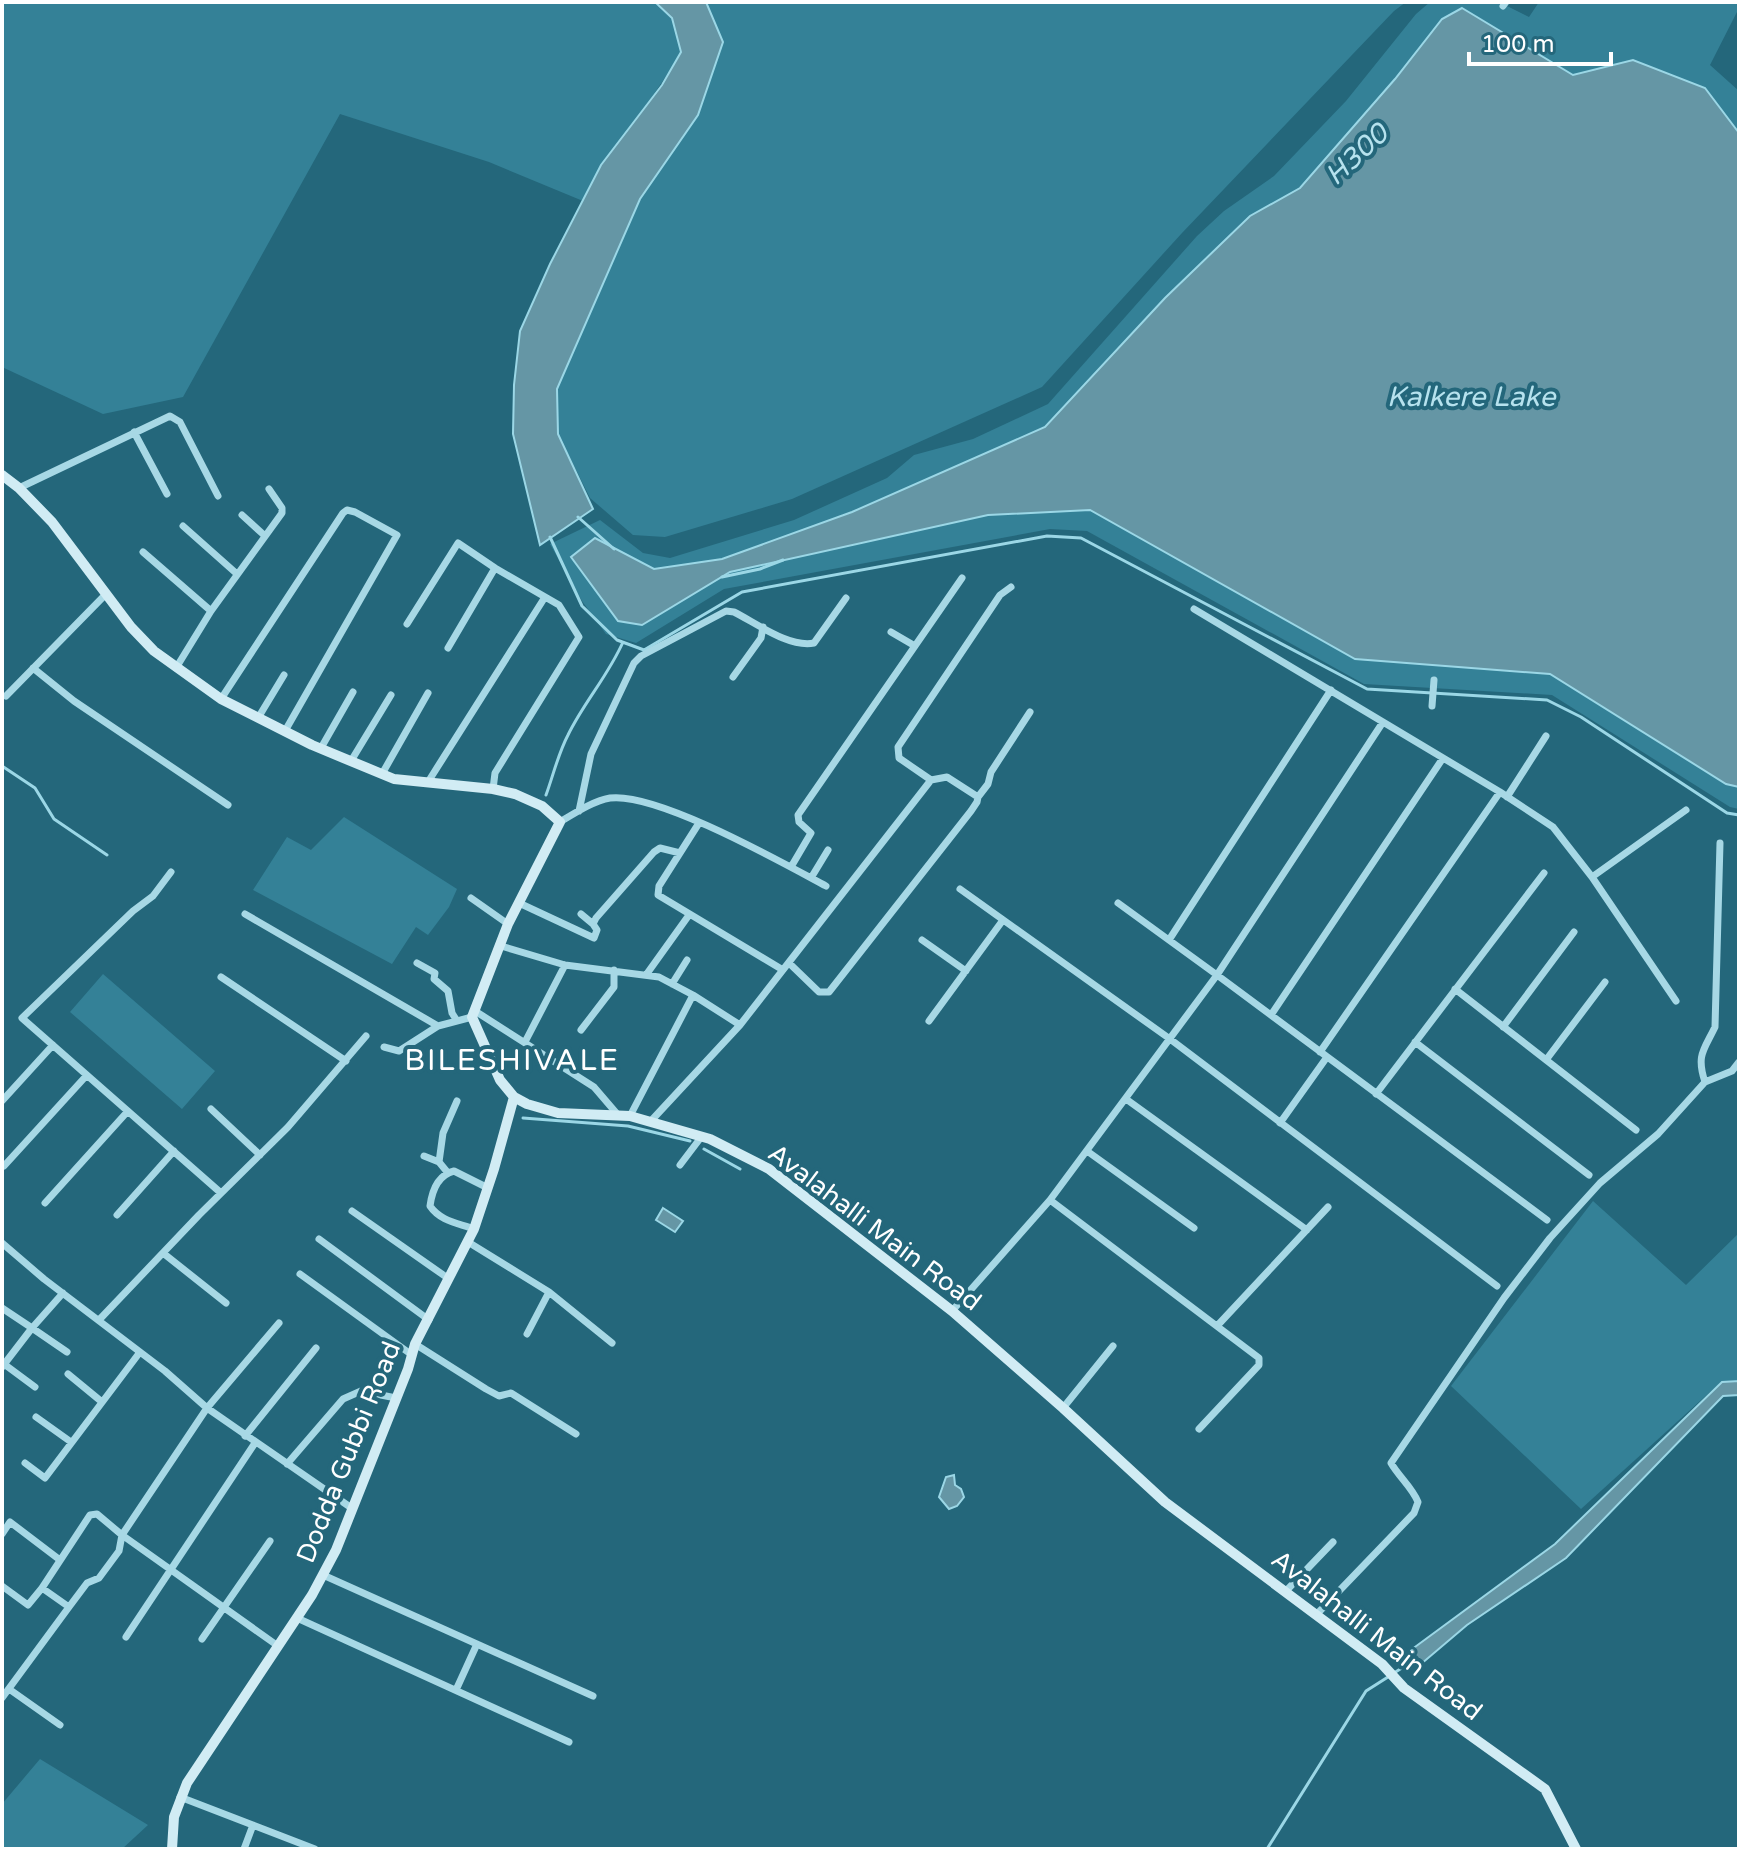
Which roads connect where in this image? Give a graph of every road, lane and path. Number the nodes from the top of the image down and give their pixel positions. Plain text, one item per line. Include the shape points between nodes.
1 (134, 432) junction
2 (2, 475) edge
3 (19, 488) junction
4 (269, 489) dead end
5 (167, 494) dead end
6 (218, 496) dead end
7 (242, 515) dead end
8 (183, 526) dead end
9 (264, 535) junction
10 (143, 552) dead end
11 (495, 568) junction
12 (237, 574) junction
13 (962, 578) dead end
14 (1011, 587) dead end
15 (106, 594) junction
16 (545, 597) junction
17 (846, 598) dead end
18 (1194, 609) dead end
19 (211, 611) junction
20 (407, 624) dead end
21 (763, 627) junction
22 (891, 632) dead end
23 (915, 646) junction
24 (448, 648) dead end
25 (33, 668) junction
26 (176, 668) junction
27 (284, 675) dead end
28 (733, 677) dead end
29 (1434, 680) dead end
30 (1331, 690) junction
31 (353, 692) dead end
32 (428, 693) dead end
33 (391, 695) dead end
34 (6, 696) dead end
35 (1433, 698) dead end
36 (221, 699) junction
37 (1030, 712) dead end
38 (258, 718) junction
39 (1383, 722) junction
40 (285, 731) junction
41 (1546, 736) dead end
42 (321, 748) junction
43 (1443, 758) junction
44 (351, 761) junction
45 (382, 774) junction
46 (931, 780) junction
47 (428, 782) junction
48 (493, 789) junction
49 (1503, 794) junction
50 (978, 797) junction
51 (228, 805) dead end
52 (1686, 810) dead end
53 (579, 811) junction
54 (560, 822) junction
55 (699, 823) junction
56 (1720, 843) dead end
57 (828, 850) dead end
58 (680, 853) junction
59 (791, 867) junction
60 (171, 872) dead end
61 (1544, 873) dead end
62 (1592, 877) junction
63 (811, 878) junction
64 (826, 886) dead end
65 (960, 889) dead end
66 (471, 898) dead end
67 (519, 903) junction
68 (1118, 903) dead end
69 (245, 914) dead end
70 (581, 914) dead end
71 (689, 915) junction
72 (1003, 920) junction
73 (508, 924) junction
74 (593, 924) junction
75 (1574, 932) dead end
76 (922, 940) dead end
77 (1169, 940) junction
78 (501, 946) junction
79 (687, 960) dead end
80 (417, 963) dead end
81 (565, 965) junction
82 (786, 966) junction
83 (614, 970) junction
84 (966, 971) junction
85 (646, 975) junction
86 (1217, 975) junction
87 (221, 977) dead end
88 (1605, 982) dead end
89 (672, 984) junction
90 (1455, 989) junction
91 (693, 995) junction
92 (1676, 1001) dead end
93 (474, 1014) junction
94 (1271, 1015) junction
95 (457, 1021) junction
96 (929, 1021) dead end
97 (740, 1025) junction
98 (438, 1026) junction
99 (1503, 1027) junction
100 (581, 1030) dead end
101 (366, 1036) dead end
102 (1170, 1039) junction
103 (525, 1042) junction
104 (1415, 1042) junction
105 (53, 1045) junction
106 (384, 1047) dead end
107 (1320, 1052) junction
108 (1327, 1057) junction
109 (1546, 1060) junction
110 (346, 1061) junction
111 (1739, 1062) edge
112 (87, 1075) junction
113 (1705, 1082) junction
114 (1376, 1094) junction
115 (514, 1097) junction
116 (1126, 1099) junction
117 (2, 1101) edge
118 (457, 1101) dead end
119 (211, 1109) dead end
120 (128, 1111) junction
121 (624, 1116) junction
122 (650, 1122) junction
123 (1280, 1123) junction
124 (1636, 1130) dead end
125 (702, 1136) junction
126 (174, 1151) junction
127 (1087, 1151) junction
128 (260, 1155) junction
129 (424, 1156) dead end
130 (439, 1162) junction
131 (680, 1165) dead end
132 (4, 1166) edge
133 (448, 1173) junction
134 (1589, 1175) dead end
135 (488, 1188) junction
136 (221, 1193) junction
137 (1050, 1200) junction
138 (45, 1203) dead end
139 (1328, 1207) dead end
140 (352, 1211) dead end
141 (117, 1215) dead end
142 (1547, 1220) dead end
143 (1194, 1228) dead end
144 (474, 1229) junction
145 (1307, 1230) junction
146 (319, 1239) dead end
147 (468, 1242) junction
148 (2, 1243) edge
149 (163, 1253) junction
150 (300, 1274) dead end
151 (449, 1279) junction
152 (1497, 1286) dead end
153 (549, 1292) junction
154 (63, 1293) junction
155 (226, 1303) dead end
156 (2, 1308) edge
157 (952, 1311) junction
158 (99, 1320) junction
159 (429, 1320) junction
160 (279, 1323) dead end
161 (1217, 1326) junction
162 (32, 1328) junction
163 (527, 1334) dead end
164 (612, 1343) dead end
165 (1113, 1346) dead end
166 (316, 1348) dead end
167 (414, 1350) junction
168 (67, 1352) dead end
169 (140, 1352) junction
170 (3, 1366) edge
171 (68, 1374) dead end
172 (35, 1387) dead end
173 (396, 1398) junction
174 (102, 1402) junction
175 (207, 1408) junction
176 (1063, 1408) junction
177 (36, 1417) dead end
178 (1199, 1429) dead end
179 (576, 1434) dead end
180 (245, 1436) junction
181 (71, 1442) junction
182 (255, 1443) junction
183 (25, 1463) dead end
184 (287, 1464) junction
185 (353, 1509) junction
186 (2, 1534) edge
187 (122, 1535) junction
188 (270, 1541) dead end
189 (1333, 1542) dead end
190 (60, 1560) junction
191 (171, 1570) junction
192 (323, 1575) junction
193 (2, 1586) edge
194 (42, 1588) junction
195 (1286, 1591) junction
196 (69, 1607) junction
197 (223, 1608) junction
198 (1316, 1615) junction
199 (297, 1618) junction
200 (126, 1637) dead end
201 (202, 1639) dead end
202 (477, 1644) junction
203 (278, 1646) junction
204 (9, 1689) junction
205 (456, 1690) junction
206 (593, 1696) dead end
207 (2, 1698) edge
208 (60, 1725) dead end
209 (569, 1742) dead end
210 (180, 1797) junction
211 (253, 1825) junction
212 (172, 1849) edge
213 (244, 1849) edge
214 (315, 1849) edge
215 (1576, 1849) edge

1 - 3 street
1 - 5 street
1 - 6 street via 170,416 180,422
2 - 3 main road
3 - 15 main road
4 - 9 street via 283,510
7 - 9 street
8 - 12 street
9 - 12 street
10 - 19 street
11 - 16 street
11 - 20 street via 458,543
11 - 24 street
12 - 19 street
13 - 23 street
14 - 46 street via 1000,595 898,747 899,758
15 - 25 street
15 - 26 main road via 131,627
16 - 47 street
16 - 48 street via 559,605 579,637 495,773
17 - 21 street via 814,643 798,643
18 - 30 street
19 - 26 street
21 - 28 street
21 - 53 street via 726,611 638,659 591,754
22 - 23 street
23 - 59 street via 798,815 811,833
25 - 34 street
25 - 51 street
26 - 36 main road
27 - 38 street
29 - 35 street
30 - 39 street
30 - 77 street
31 - 42 street
32 - 45 street
33 - 44 street
36 - 38 main road
36 - 40 street via 343,513 355,512 397,535
37 - 50 street
38 - 40 main road
39 - 43 street
39 - 86 street
40 - 42 main road
41 - 49 street
42 - 44 main road
43 - 49 street
43 - 94 street
44 - 45 main road
45 - 47 main road
46 - 50 street via 947,777
46 - 82 street
47 - 48 main road
48 - 54 main road via 542,806
49 - 62 street via 1562,836
49 - 107 street
50 - 82 street via 829,992 819,992
52 - 62 street
53 - 54 street
53 - 55 street via 607,798 624,798 668,808
54 - 67 main road
55 - 58 street
55 - 59 street
56 - 113 street via 1715,1027 1700,1060
57 - 63 street
58 - 71 street via 657,893
58 - 74 street via 660,848 654,852
59 - 63 street
60 - 105 street via 153,896 22,1018
61 - 90 street
62 - 92 street
63 - 64 street
65 - 72 street
66 - 73 street
67 - 73 main road
67 - 74 street via 588,937 596,936
68 - 77 street
69 - 98 street
70 - 74 street
71 - 82 street
71 - 85 street
72 - 84 street
72 - 102 street
73 - 78 main road
75 - 99 street
76 - 84 street
77 - 86 street
78 - 81 street
78 - 93 main road
79 - 89 street
80 - 95 street via 435,973 434,979 448,991
81 - 83 street
81 - 103 street
82 - 97 street
83 - 85 street
83 - 100 street via 614,987
84 - 96 street
85 - 89 street
86 - 94 street
86 - 102 street
87 - 110 street
88 - 109 street
89 - 91 street
90 - 99 street
90 - 104 street
91 - 97 street
91 - 121 street
93 - 95 street
93 - 103 street
93 - 115 main road via 500,1080
94 - 107 street
95 - 98 street
97 - 122 street
98 - 106 street via 399,1051
99 - 109 street
101 - 110 street
102 - 116 street
102 - 123 street
103 - 121 street via 594,1087
104 - 114 street
104 - 134 street
105 - 112 street
105 - 117 street
107 - 108 street
108 - 114 street
108 - 123 street
109 - 124 street
110 - 128 street
111 - 113 street via 1732,1071
112 - 120 street
112 - 132 street
113 - 198 street via 1658,1134 1600,1183 1504,1298 1391,1463 1414,1491 1414,1513
114 - 142 street
115 - 121 main road, Avalahalli Main Road via 558,1113
115 - 135 main road, Dodda Gubbi Road
116 - 127 street
116 - 145 street
118 - 130 street via 443,1133
119 - 128 street
120 - 126 street
120 - 138 street
121 - 122 main road, Avalahalli Main Road
122 - 125 main road, Avalahalli Main Road
123 - 152 street
125 - 131 street
125 - 157 main road, Avalahalli Main Road via 769,1169
126 - 136 street
126 - 141 street
127 - 137 street
127 - 143 street
128 - 136 street
129 - 130 street
130 - 133 street
133 - 135 street
133 - 144 street via 441,1177 430,1206 441,1218
135 - 144 main road, Dodda Gubbi Road
136 - 149 street
137 - 157 street
137 - 161 street
139 - 145 street
140 - 151 street
144 - 147 main road, Dodda Gubbi Road
145 - 161 street
146 - 159 street
147 - 151 main road, Dodda Gubbi Road
147 - 153 street
148 - 154 street
149 - 155 street
149 - 158 street
150 - 167 street
151 - 159 main road, Dodda Gubbi Road
153 - 163 street
153 - 164 street
154 - 158 street
154 - 162 street
156 - 162 street
157 - 176 main road, Avalahalli Main Road
158 - 169 street
159 - 167 main road, Dodda Gubbi Road
160 - 175 street
161 - 178 street via 1261,1361
162 - 168 street
162 - 170 street
165 - 176 street
166 - 180 street
167 - 173 main road, Dodda Gubbi Road
167 - 179 street via 499,1396 511,1393
169 - 174 street
169 - 175 street
170 - 172 street
171 - 174 street
173 - 184 street via 354,1392
173 - 185 main road, Dodda Gubbi Road
174 - 181 street
175 - 180 street
175 - 187 street
176 - 195 main road, Avalahalli Main Road via 1165,1502
177 - 181 street
180 - 182 street
181 - 183 street via 45,1478
182 - 184 street
182 - 191 street
184 - 185 street
185 - 192 main road, Dodda Gubbi Road
186 - 190 street via 10,1522
187 - 190 street via 93,1513
187 - 191 street
187 - 196 street via 119,1551
188 - 197 street
189 - 195 street
190 - 194 street
191 - 197 street
191 - 200 street
192 - 199 main road, Dodda Gubbi Road
192 - 202 street
193 - 194 street via 28,1605
194 - 196 street
195 - 198 main road, Avalahalli Main Road
196 - 204 street
197 - 201 street
197 - 203 street
198 - 215 main road, Avalahalli Main Road via 1382,1664 1404,1688 1545,1789
199 - 203 main road, Dodda Gubbi Road
199 - 205 street
202 - 205 street
202 - 206 street
203 - 210 main road, Dodda Gubbi Road
204 - 207 street
204 - 208 street
205 - 209 street
210 - 211 street
210 - 212 main road, Dodda Gubbi Road
211 - 213 street
211 - 214 street

